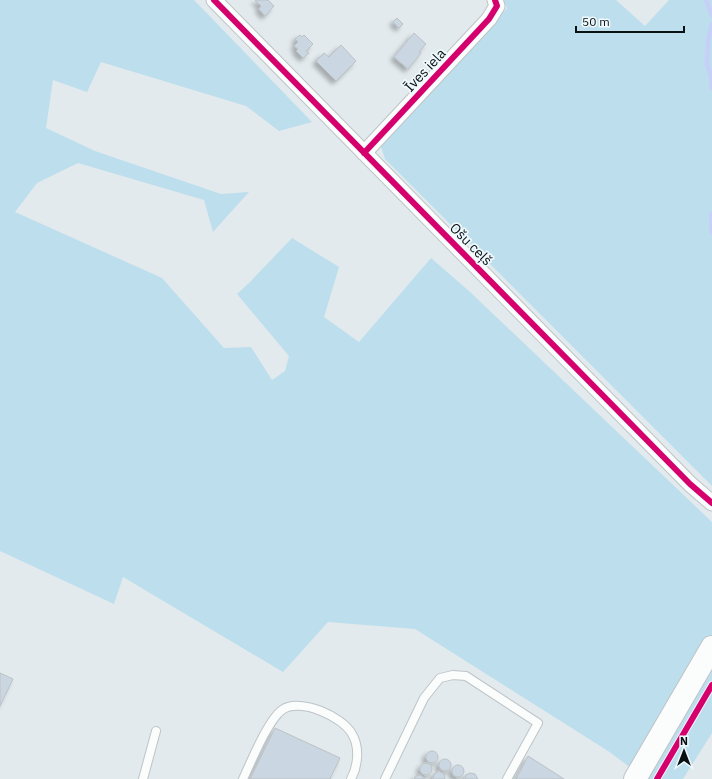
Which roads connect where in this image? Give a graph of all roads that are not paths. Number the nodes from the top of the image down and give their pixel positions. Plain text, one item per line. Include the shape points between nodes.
1 (214, 0) edge
2 (495, 0) edge
3 (364, 153) junction
4 (712, 503) edge
5 (712, 647) edge
6 (156, 731) dead end
7 (143, 779) edge
8 (243, 779) edge
9 (352, 779) edge
10 (385, 779) edge
11 (507, 779) edge
12 (635, 779) edge

1 - 3 street, Ošu ceļš
2 - 3 street, Īves iela via 497,6 489,19
3 - 4 street, Ošu ceļš via 690,484
5 - 12 main road
6 - 7 lane
8 - 9 lane via 272,721 283,709 300,705 337,718 352,734 357,746
10 - 11 lane via 424,698 440,678 453,675 466,676 538,723

